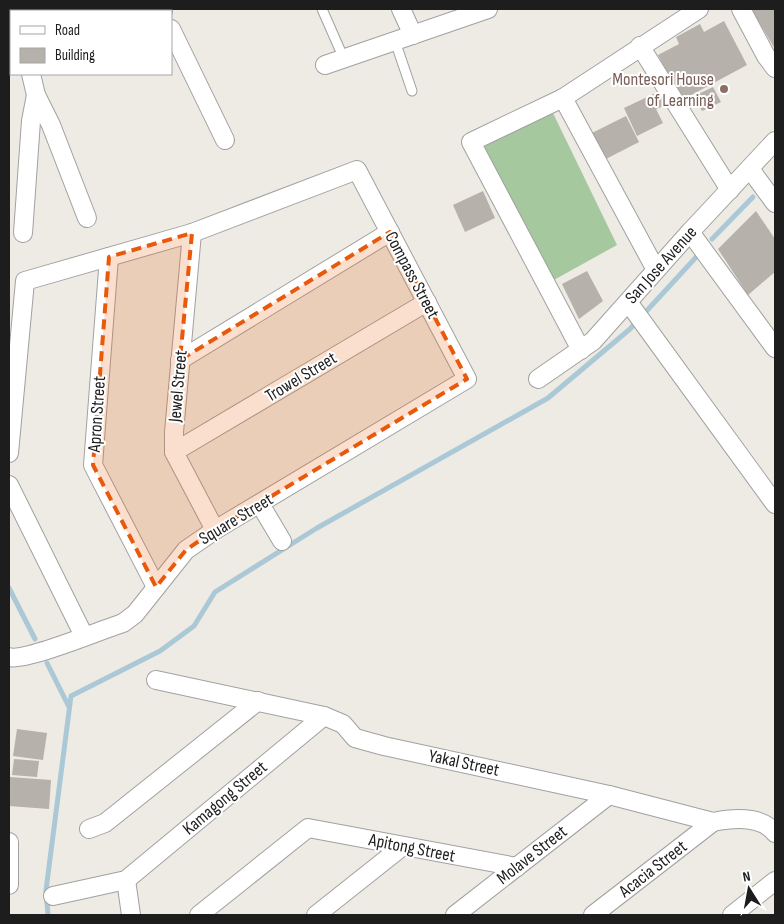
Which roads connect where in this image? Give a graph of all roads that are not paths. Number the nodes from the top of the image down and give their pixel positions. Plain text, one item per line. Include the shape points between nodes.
1 (322, 9) edge
2 (401, 9) edge
3 (488, 9) edge
4 (700, 9) edge
5 (741, 9) edge
6 (172, 31) edge
7 (413, 35) junction
8 (395, 41) junction
9 (640, 46) junction
10 (344, 59) junction
11 (325, 65) dead end
12 (775, 68) edge
13 (31, 75) edge
14 (412, 91) dead end
15 (36, 95) junction
16 (563, 98) junction
17 (225, 140) dead end
18 (775, 141) edge
19 (750, 169) junction
20 (730, 190) junction
21 (775, 203) edge
22 (87, 218) dead end
23 (390, 232) junction
24 (690, 232) junction
25 (23, 233) dead end
26 (192, 233) junction
27 (109, 256) junction
28 (656, 270) junction
29 (427, 302) junction
30 (628, 302) junction
31 (775, 348) edge
32 (581, 350) junction
33 (180, 360) junction
34 (467, 379) joint
35 (538, 379) dead end
36 (174, 452) junction
37 (9, 453) edge
38 (9, 485) edge
39 (260, 504) junction
40 (775, 504) edge
41 (215, 530) junction
42 (282, 541) dead end
43 (156, 587) junction
44 (84, 636) junction
45 (12, 657) edge
46 (156, 680) dead end
47 (258, 701) junction
48 (324, 716) junction
49 (609, 795) junction
50 (714, 822) junction
51 (89, 829) dead end
52 (775, 832) edge
53 (9, 842) edge
54 (403, 846) junction
55 (517, 867) junction
56 (126, 880) junction
57 (775, 881) edge
58 (9, 885) edge
59 (53, 896) dead end
60 (131, 915) edge
61 (199, 915) edge
62 (316, 915) edge
63 (455, 915) edge
64 (593, 915) edge
65 (732, 915) edge

1 - 10 lane
2 - 7 street
3 - 7 street
4 - 9 street
5 - 12 street
6 - 17 street
7 - 8 street
8 - 10 street
8 - 14 lane
9 - 16 street
9 - 20 street
10 - 11 street
13 - 15 street
15 - 22 street
15 - 25 street via 31,121
16 - 28 street
16 - 32 street via 471,142
18 - 19 street, San Jose Avenue
19 - 20 street, San Jose Avenue
19 - 21 street
20 - 24 street, San Jose Avenue
23 - 26 street, Compass Street via 357,170
23 - 29 street, Compass Street
23 - 33 street
24 - 28 street, San Jose Avenue
24 - 31 street
26 - 27 street
26 - 33 street, Jewel Street
27 - 37 street via 24,281
27 - 43 street, Apron Street via 93,464
28 - 30 street, San Jose Avenue
29 - 34 street, Compass Street
29 - 36 street, Trowel Street
30 - 32 street, San Jose Avenue
30 - 40 street
32 - 35 street, San Jose Avenue
33 - 36 street, Jewel Street
34 - 39 street, Square Street
36 - 41 street, Jewel Street
38 - 44 street
39 - 41 street, Square Street
39 - 42 street
41 - 43 street, Square Street via 186,550
43 - 44 street, Square Street via 135,614 122,623
44 - 45 street, Square Street via 32,655
46 - 47 street, Yakal Street
47 - 48 street, Yakal Street
47 - 51 street via 105,823
48 - 49 street, Yakal Street via 343,724 355,738
48 - 56 street, Kamagong Street
49 - 50 street, Yakal Street
49 - 55 street, Molave Street
50 - 52 street, Yakal Street via 730,818 751,820
50 - 64 street, Acacia Street
53 - 58 street
54 - 55 street, Apitong Street
54 - 61 street, Apitong Street via 308,828
54 - 62 street
55 - 63 street, Molave Street
56 - 59 street, Kamagong Street
56 - 60 street
57 - 65 street

